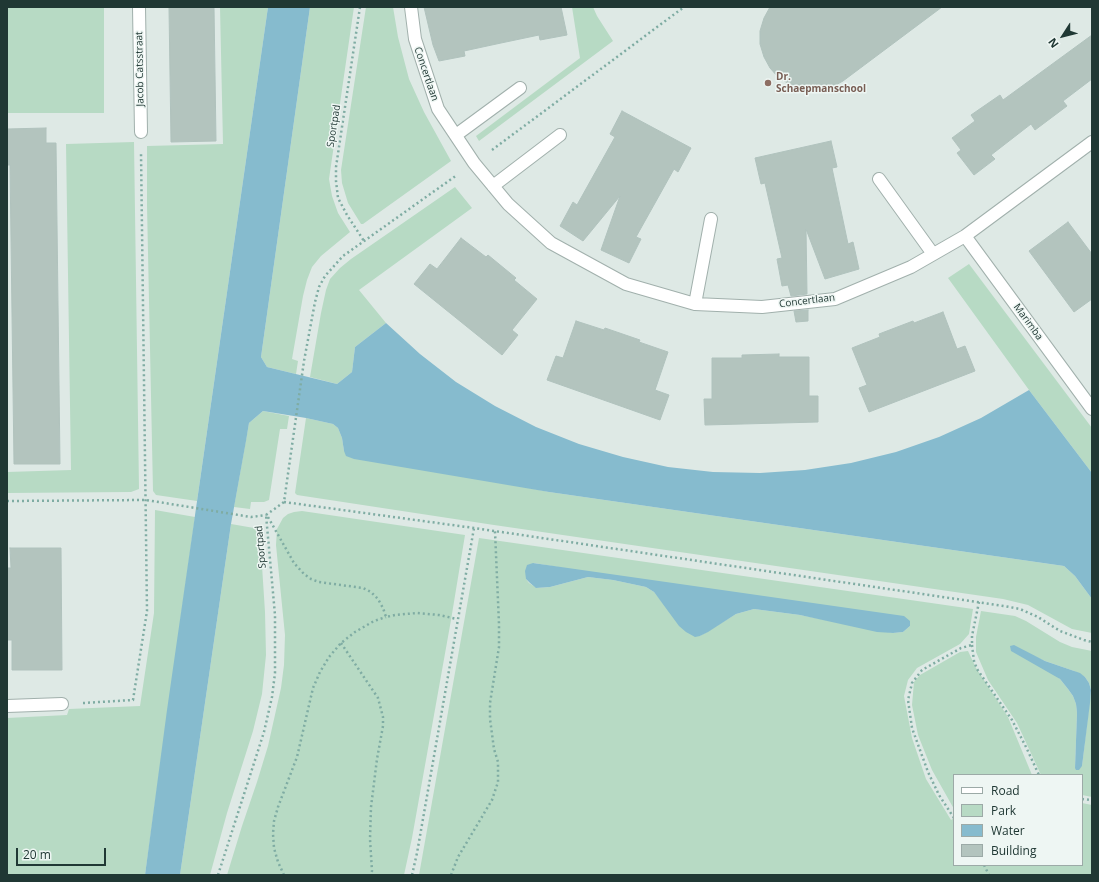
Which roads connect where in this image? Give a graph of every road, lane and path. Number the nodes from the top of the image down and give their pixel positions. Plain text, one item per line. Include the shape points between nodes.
1 (139, 7) edge
2 (360, 7) edge
3 (411, 7) edge
4 (684, 7) edge
5 (520, 88) dead end
6 (141, 132) joint
7 (560, 135) dead end
8 (456, 136) junction
9 (1092, 142) edge
10 (474, 163) junction
11 (879, 179) dead end
12 (493, 186) junction
13 (711, 219) dead end
14 (965, 236) junction
15 (364, 241) junction
16 (933, 254) junction
17 (696, 304) junction
18 (1092, 409) edge
19 (146, 500) junction
20 (7, 501) edge
21 (284, 502) junction
22 (266, 515) junction
23 (474, 528) junction
24 (495, 531) junction
25 (979, 602) junction
26 (386, 618) junction
27 (458, 618) junction
28 (1092, 642) edge
29 (341, 644) junction
30 (972, 645) junction
31 (62, 704) joint
32 (7, 706) edge
33 (1039, 774) edge
34 (953, 816) edge
35 (984, 866) edge
36 (218, 875) edge
37 (284, 875) edge
38 (371, 875) edge
39 (412, 875) edge
40 (451, 875) edge
41 (989, 875) edge

1 - 6 street, Jacob Catsstraat
2 - 15 path, Sportpad via 336,181 338,198
3 - 8 street, Concertlaan via 415,38 438,109
4 - 10 path
5 - 8 street
6 - 19 path
7 - 12 street
8 - 10 street, Concertlaan
9 - 14 street, Concertlaan
10 - 12 street, Concertlaan
10 - 15 path
11 - 16 street
12 - 17 street, Concertlaan via 508,204 551,243 626,284
13 - 17 street
14 - 16 street, Concertlaan
14 - 18 street, Marimba
15 - 21 path via 333,266 319,287 304,361
16 - 17 street, Concertlaan via 911,267 835,299 762,307
19 - 20 path
19 - 22 path via 251,517
19 - 31 path via 147,611 133,700
21 - 22 path, Sportpad
21 - 23 path
22 - 26 path via 294,563 304,574 319,582 363,588 371,592 383,608
22 - 36 path, Sportpad via 276,615 272,697 264,732
23 - 24 path
23 - 27 path
24 - 25 path
24 - 40 path via 499,624 490,719 498,762 498,782 492,800 458,857
25 - 28 path via 1020,609 1060,631
25 - 30 path
26 - 27 path via 417,613
26 - 29 path via 374,621
27 - 39 path
29 - 37 path via 329,657 313,688 297,757 274,821 274,848
29 - 38 path via 378,698 383,718 384,726 371,807
30 - 33 path via 977,669 1012,720
30 - 34 path via 961,648 922,670 912,683 908,700 912,728 928,772
31 - 32 street
35 - 41 path

